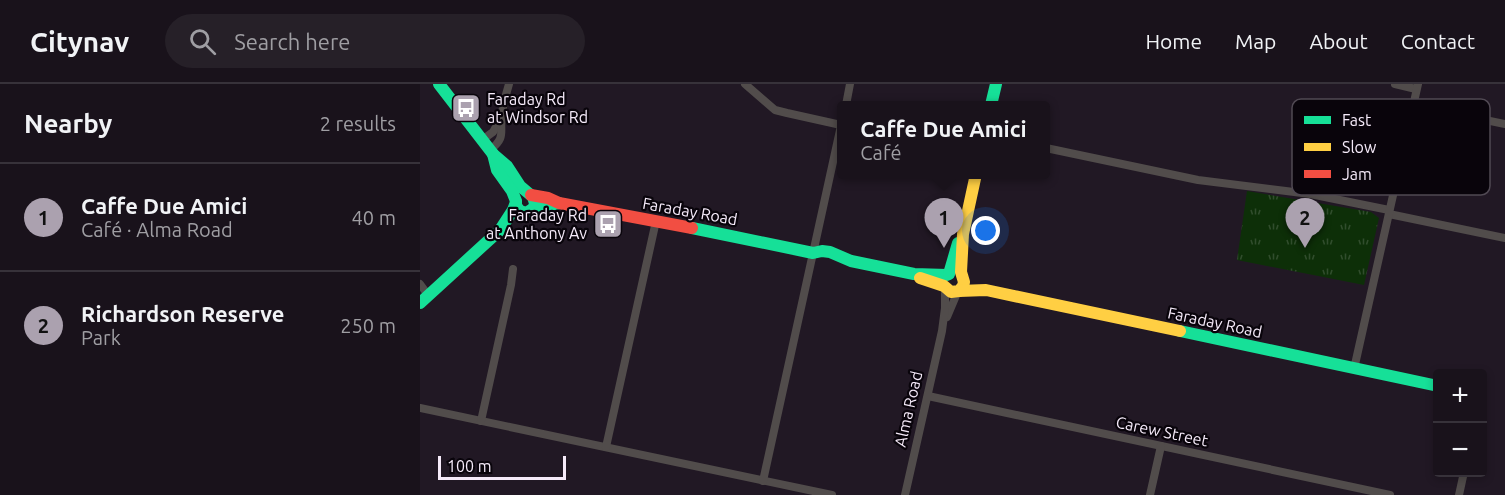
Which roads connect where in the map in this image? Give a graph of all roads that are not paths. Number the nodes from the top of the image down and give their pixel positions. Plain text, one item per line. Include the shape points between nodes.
1 (439, 84) edge
2 (508, 84) edge
3 (744, 84) edge
4 (850, 84) edge
5 (996, 84) edge
6 (1395, 84) edge
7 (1417, 86) edge
8 (847, 101) edge
9 (992, 101) edge
10 (1490, 121) edge
11 (837, 122) edge
12 (1505, 124) edge
13 (837, 145) edge
14 (488, 148) junction
15 (1050, 149) edge
16 (975, 179) edge
17 (1292, 192) edge
18 (530, 194) junction
19 (1314, 195) edge
20 (1393, 195) edge
21 (516, 201) junction
22 (559, 203) junction
23 (532, 210) junction
24 (1389, 212) junction
25 (656, 221) junction
26 (500, 230) junction
27 (1505, 238) edge
28 (813, 253) junction
29 (513, 269) dead end
30 (954, 282) junction
31 (420, 284) edge
32 (424, 299) edge
33 (942, 331) junction
34 (1354, 369) junction
35 (1433, 385) edge
36 (928, 396) junction
37 (420, 408) edge
38 (481, 421) junction
39 (1161, 446) junction
40 (606, 447) junction
41 (1463, 477) edge
42 (763, 481) junction
43 (832, 495) edge
44 (905, 495) edge
45 (1150, 495) edge
46 (1390, 495) edge
47 (1459, 495) edge

1 - 14 main road
2 - 14 street via 501,117
3 - 11 street via 780,112
4 - 8 street
5 - 9 main road
6 - 7 street
10 - 12 street
13 - 28 street
14 - 18 main road
14 - 21 main road
15 - 17 street via 1198,180
16 - 30 main road, Alma Road
18 - 21 main road via 521,195
18 - 22 main road, Faraday Road
18 - 23 main road via 535,200
19 - 24 street
20 - 24 street
21 - 23 main road via 520,211
21 - 26 main road
22 - 23 main road, Faraday Road
22 - 25 main road, Faraday Road
23 - 26 main road
24 - 27 street
24 - 34 street
25 - 28 main road, Faraday Road
25 - 40 street
26 - 32 main road
28 - 30 main road, Faraday Road via 821,259 851,261 914,274 921,279
28 - 42 street
29 - 38 street
30 - 33 street, Alma Road
30 - 33 street, Alma Road via 953,300
30 - 34 main road, Faraday Road
31 - 32 street
33 - 36 street, Alma Road
34 - 35 main road, Faraday Road
36 - 39 street, Carew Street
36 - 44 street, Alma Road
37 - 38 street
38 - 40 street
39 - 45 street
39 - 46 street, Carew Street
40 - 42 street
41 - 47 street
42 - 43 street

